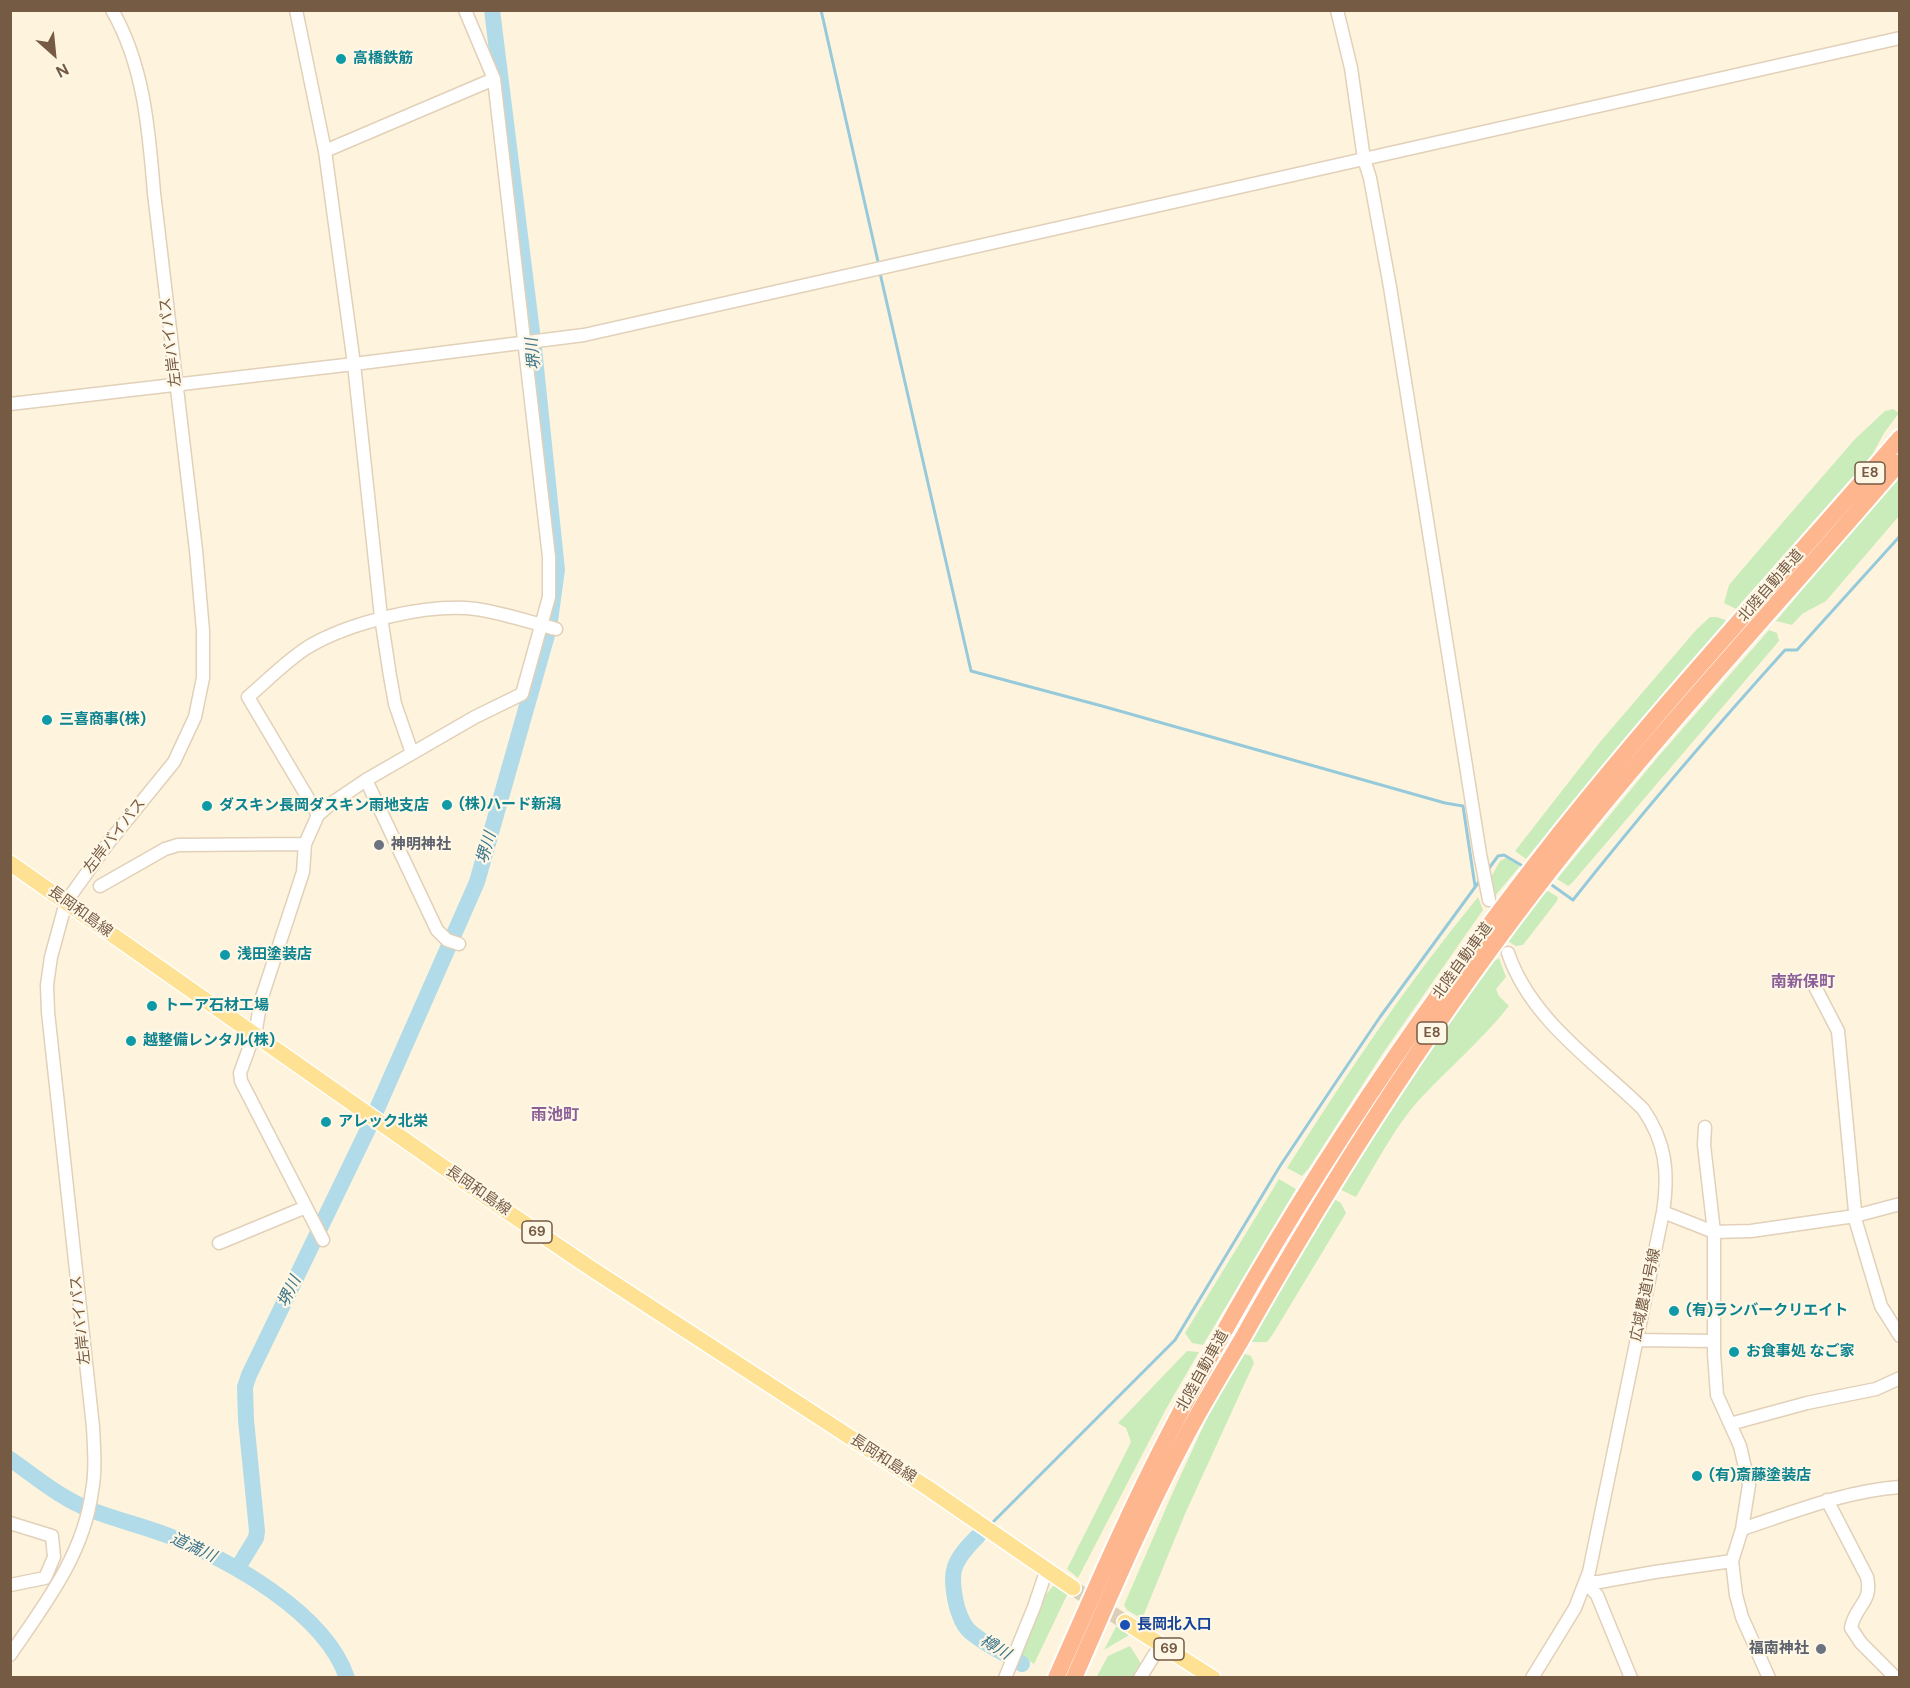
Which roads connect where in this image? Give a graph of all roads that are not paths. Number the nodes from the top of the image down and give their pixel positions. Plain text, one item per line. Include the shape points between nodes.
1 (112, 10) edge
2 (296, 10) edge
3 (465, 10) edge
4 (1337, 10) edge
5 (1899, 38) edge
6 (494, 79) junction
7 (325, 151) junction
8 (1364, 159) junction
9 (524, 342) junction
10 (354, 364) junction
11 (176, 384) junction
12 (10, 404) edge
13 (1899, 438) edge
14 (1899, 462) edge
15 (381, 617) junction
16 (541, 625) junction
17 (556, 629) dead end
18 (412, 753) junction
19 (366, 780) junction
20 (318, 815) junction
21 (305, 844) junction
22 (10, 863) edge
23 (100, 886) dead end
24 (1489, 900) dead end
25 (66, 902) junction
26 (459, 944) dead end
27 (1508, 953) dead end
28 (1814, 985) dead end
29 (254, 1034) junction
30 (1705, 1127) dead end
31 (1899, 1204) edge
32 (306, 1207) junction
33 (1663, 1212) junction
34 (1855, 1216) junction
35 (1714, 1232) junction
36 (323, 1240) dead end
37 (219, 1243) dead end
38 (1899, 1336) edge
39 (1636, 1340) junction
40 (1714, 1341) junction
41 (1899, 1378) edge
42 (1730, 1424) junction
43 (1899, 1487) edge
44 (1827, 1500) junction
45 (10, 1523) edge
46 (1742, 1529) junction
47 (1732, 1561) junction
48 (1047, 1569) junction
49 (1585, 1582) junction
50 (10, 1585) edge
51 (1073, 1588) tunnel mouth
52 (1125, 1622) tunnel mouth
53 (1161, 1644) junction
54 (10, 1655) edge
55 (1005, 1677) edge
56 (1056, 1677) edge
57 (1074, 1677) edge
58 (1140, 1677) edge
59 (1213, 1677) edge
60 (1532, 1677) edge
61 (1631, 1677) edge
62 (1769, 1677) edge
63 (1896, 1677) edge

1 - 11 street, 左岸バイパス via 128,44 146,115
2 - 7 street
3 - 6 street
4 - 8 street via 1356,97
5 - 8 street
6 - 7 street
6 - 9 street
7 - 10 street
8 - 9 street via 584,335
8 - 24 street via 1390,286
9 - 10 street
9 - 16 street via 551,571
10 - 11 street
10 - 15 street
11 - 12 street
11 - 25 street, 左岸バイパス via 203,631 199,703 174,762
13 - 56 highway, 北陸自動車道 / E8 via 1561,831 1407,1039 1317,1174 1214,1349 1123,1528
14 - 57 highway, 北陸自動車道 / E8 via 1579,835 1417,1053 1311,1218 1184,1440 1137,1534
15 - 16 street via 440,608 477,609
15 - 18 street via 395,704
15 - 20 street via 310,646 248,697
16 - 17 street
16 - 18 street via 522,694
18 - 19 street
19 - 20 street
19 - 26 street via 437,930 447,940
20 - 21 street
21 - 23 street via 178,844
21 - 29 street via 303,872 261,1000
22 - 25 main road, 長岡和島線 / 69
25 - 29 main road, 長岡和島線 / 69
25 - 54 street, 左岸バイパス via 51,957 48,1012 93,1427 93,1491 75,1552
27 - 33 street, 広域農道1号線 via 1527,994 1545,1017 1643,1109 1654,1126 1665,1167
28 - 34 street via 1838,1031
29 - 32 street via 240,1074 242,1081
29 - 48 main road, 長岡和島線 / 69 via 580,1261
30 - 35 street
31 - 34 street
32 - 36 street
32 - 37 street
33 - 35 street
33 - 39 street, 広域農道1号線
34 - 35 street via 1751,1231
34 - 38 street via 1881,1306
35 - 40 street
39 - 40 street
39 - 49 street, 広域農道1号線
40 - 42 street via 1717,1395
41 - 42 street via 1876,1389
42 - 46 street via 1740,1446 1749,1485
43 - 44 street
44 - 46 street
44 - 63 street via 1869,1584 1869,1594 1851,1628
45 - 50 street via 52,1536 54,1557 45,1578
46 - 47 street
47 - 49 street
47 - 62 street via 1742,1617
48 - 51 main road, 長岡和島線 / 69
48 - 55 street
49 - 60 street, 広域農道1号線 via 1563,1629
49 - 61 street via 1597,1595
52 - 53 main road, 69
53 - 58 street
53 - 59 main road, 69

